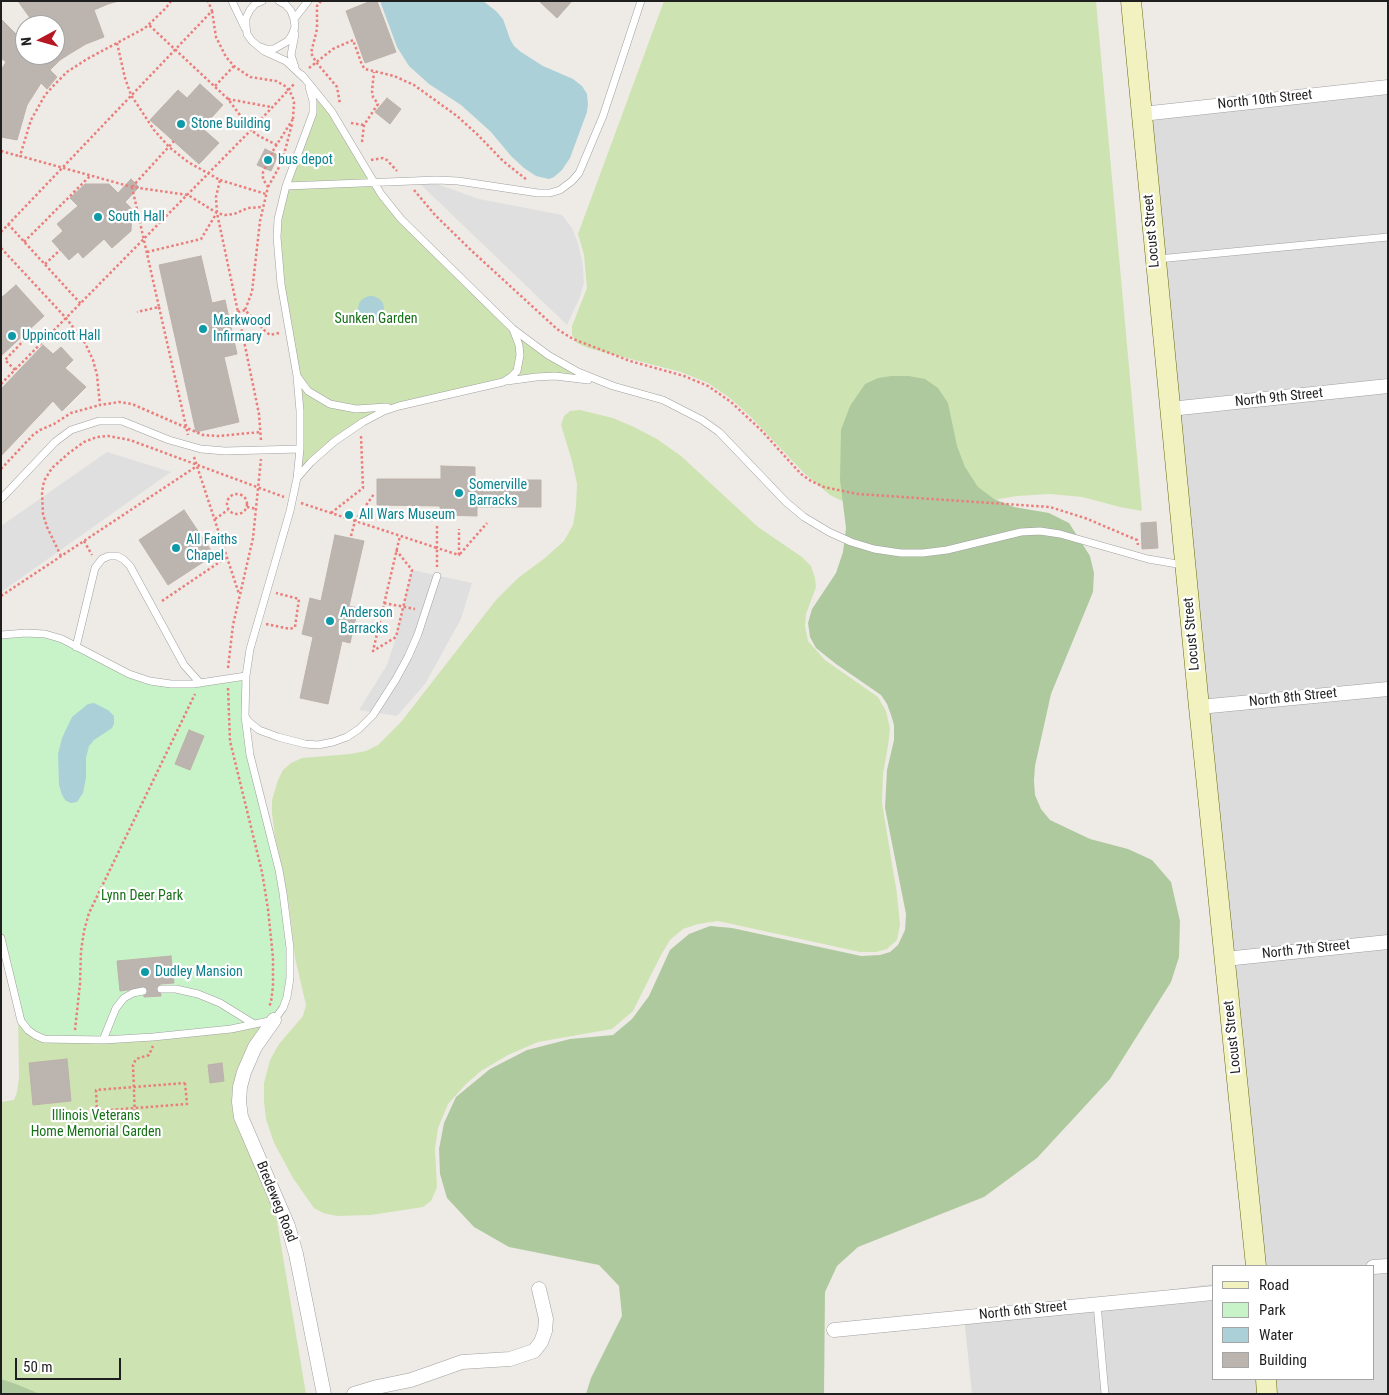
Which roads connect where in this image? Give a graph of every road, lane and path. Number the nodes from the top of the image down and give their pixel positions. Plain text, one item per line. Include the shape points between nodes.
1 (171, 1) edge
2 (208, 1) edge
3 (232, 1) edge
4 (262, 1) edge
5 (279, 1) edge
6 (308, 1) edge
7 (321, 1) edge
8 (641, 1) edge
9 (1131, 1) edge
10 (212, 11) junction
11 (294, 19) junction
12 (149, 25) junction
13 (247, 34) junction
14 (252, 40) junction
15 (117, 43) junction
16 (175, 50) junction
17 (316, 62) junction
18 (234, 66) junction
19 (296, 69) junction
20 (374, 72) junction
21 (302, 75) junction
22 (215, 86) junction
23 (1388, 87) edge
24 (288, 90) junction
25 (131, 95) junction
26 (228, 99) junction
27 (272, 107) junction
28 (342, 110) dead end
29 (1142, 114) junction
30 (294, 119) junction
31 (347, 121) dead end
32 (364, 125) junction
33 (252, 130) junction
34 (174, 141) dead end
35 (277, 145) junction
36 (362, 145) dead end
37 (169, 147) junction
38 (1, 151) edge
39 (20, 156) junction
40 (367, 158) dead end
41 (62, 168) junction
42 (208, 175) junction
43 (90, 176) junction
44 (220, 180) junction
45 (406, 181) junction
46 (374, 182) junction
47 (286, 186) junction
48 (132, 187) junction
49 (268, 187) junction
50 (550, 193) junction
51 (266, 194) junction
52 (188, 195) junction
53 (262, 207) junction
54 (217, 213) junction
55 (8, 224) junction
56 (1, 232) edge
57 (1388, 237) edge
58 (24, 242) junction
59 (1, 248) edge
60 (60, 250) dead end
61 (147, 252) junction
62 (1155, 259) junction
63 (45, 265) junction
64 (81, 304) junction
65 (245, 310) junction
66 (137, 312) dead end
67 (238, 312) junction
68 (66, 318) junction
69 (512, 329) junction
70 (289, 331) junction
71 (40, 345) junction
72 (15, 370) junction
73 (297, 376) junction
74 (503, 382) junction
75 (1, 384) edge
76 (613, 386) junction
77 (1388, 386) edge
78 (100, 405) junction
79 (399, 406) junction
80 (1170, 409) junction
81 (360, 424) junction
82 (261, 432) junction
83 (300, 449) junction
84 (261, 450) junction
85 (197, 466) junction
86 (1, 469) edge
87 (297, 478) junction
88 (259, 488) junction
89 (374, 494) dead end
90 (1, 499) edge
91 (292, 501) junction
92 (247, 506) junction
93 (257, 509) junction
94 (228, 510) junction
95 (331, 513) junction
96 (214, 520) dead end
97 (354, 521) junction
98 (487, 523) dead end
99 (437, 526) dead end
100 (459, 529) dead end
101 (351, 536) dead end
102 (400, 536) junction
103 (84, 541) junction
104 (437, 548) junction
105 (396, 550) junction
106 (460, 555) junction
107 (60, 556) junction
108 (227, 557) dead end
109 (1139, 557) junction
110 (98, 564) junction
111 (1185, 565) junction
112 (437, 576) joint
113 (267, 591) junction
114 (1, 596) edge
115 (384, 603) junction
116 (152, 607) junction
117 (403, 607) junction
118 (257, 622) junction
119 (356, 628) dead end
120 (378, 633) junction
121 (1, 635) edge
122 (76, 646) junction
123 (246, 676) junction
124 (228, 679) junction
125 (200, 683) junction
126 (1388, 689) edge
127 (1199, 707) junction
128 (245, 716) junction
129 (1, 938) edge
130 (1388, 942) edge
131 (1225, 959) junction
132 (160, 989) dead end
133 (143, 991) dead end
134 (274, 1020) junction
135 (254, 1024) junction
136 (153, 1037) junction
137 (72, 1040) junction
138 (103, 1040) junction
139 (134, 1087) junction
140 (135, 1108) junction
141 (135, 1117) dead end
142 (1256, 1265) edge
143 (1388, 1266) edge
144 (1374, 1268) edge
145 (539, 1289) dead end
146 (1212, 1293) edge
147 (1096, 1304) junction
148 (834, 1330) dead end
149 (1266, 1380) edge
150 (324, 1394) edge
151 (354, 1394) edge
152 (1105, 1394) edge
153 (1268, 1394) edge

1 - 12 path
2 - 10 path
3 - 13 lane
4 - 13 lane via 250,10 246,18
5 - 11 lane via 291,11
6 - 11 lane
7 - 17 path via 317,6 317,28 311,53
8 - 50 lane via 603,116 578,173 566,186
9 - 29 street, Locust Street
10 - 16 path
10 - 18 path via 216,38
11 - 14 lane via 292,35 281,46 266,49
11 - 19 lane via 291,54
12 - 15 path
12 - 16 path
13 - 14 lane
14 - 19 lane via 264,51
15 - 25 path
15 - 39 path via 67,72 55,84 38,107
16 - 22 path
16 - 25 path
17 - 20 path via 336,47 353,40 362,65
17 - 21 path
17 - 28 path via 337,87
18 - 22 path
18 - 24 path via 250,77 281,83
19 - 21 lane
20 - 32 path via 372,91 378,104
20 - 50 path via 414,85 457,116 519,175
21 - 24 path
21 - 46 lane via 332,112
21 - 47 lane via 312,96 313,113
22 - 26 path
23 - 29 street, North 10th Street
24 - 27 path
24 - 30 path via 294,102
25 - 37 path
25 - 41 path
26 - 27 path
26 - 33 path
27 - 33 path
29 - 62 street, Locust Street
30 - 35 path
30 - 49 path via 282,162
31 - 32 path
32 - 36 path
33 - 35 path
33 - 42 path
34 - 37 path
35 - 49 path via 263,172
37 - 42 path
37 - 48 path
38 - 39 path
39 - 41 path
40 - 45 path via 369,161 388,160
41 - 43 path
41 - 55 path
42 - 44 path
42 - 52 path
43 - 48 path
43 - 58 path
44 - 51 path
44 - 54 path
45 - 46 lane
45 - 50 lane via 458,181
45 - 109 path via 441,221 557,329 573,339 630,361 708,386 731,402 811,481 824,487 866,494 1050,507 1137,540
46 - 47 lane
46 - 69 lane via 402,219
47 - 70 lane via 278,219 277,246
48 - 52 path
48 - 61 path
49 - 51 path
51 - 53 path
52 - 54 path
52 - 64 path
53 - 54 path via 234,214
53 - 65 path via 252,292
54 - 61 path via 201,239
54 - 67 path
55 - 56 path
55 - 58 path
57 - 62 lane
58 - 63 path
59 - 68 path
60 - 63 path
61 - 66 path via 159,307
62 - 80 street, Locust Street
63 - 64 path
64 - 68 path
65 - 67 path
65 - 70 path via 268,334
67 - 82 path
68 - 71 path
68 - 78 path via 93,360
69 - 74 lane via 519,344 519,366
69 - 76 lane via 578,372
70 - 73 lane
71 - 72 path
71 - 72 path via 29,335 5,360
72 - 75 path
73 - 79 lane via 308,391 330,404 356,409
73 - 83 lane
74 - 76 lane via 555,376
74 - 79 lane
76 - 109 lane via 662,400 702,420 798,512 851,542 874,549 923,553 1021,532 1040,531
77 - 80 street, North 9th Street
78 - 82 path via 132,404 203,435
78 - 86 path via 70,413 40,430
79 - 81 lane
80 - 111 street, Locust Street
81 - 87 lane via 335,442
81 - 95 path via 363,488
82 - 84 path
83 - 84 lane
83 - 87 lane
84 - 88 path
84 - 90 lane via 201,449 122,421 99,421 71,430 55,442
85 - 88 path
85 - 103 path
85 - 107 path via 119,437 97,437 84,442 52,468 44,480 44,514
87 - 91 lane
88 - 91 path
88 - 93 path
89 - 97 path
91 - 95 path
91 - 113 lane
92 - 93 path
92 - 94 path via 240,514
92 - 94 path via 244,497 235,494 227,500
93 - 124 path via 233,625
94 - 96 path
95 - 97 path
97 - 101 path
97 - 102 path
98 - 106 path
99 - 104 path
100 - 106 path
102 - 104 path
102 - 105 path
103 - 107 path
103 - 110 path
104 - 106 path
104 - 112 path
105 - 115 path
105 - 117 path via 412,570
107 - 114 path
108 - 116 path
109 - 111 lane
110 - 116 lane via 109,556 123,559
110 - 122 lane
111 - 127 street, Locust Street
112 - 128 lane via 408,657 373,715 359,729 333,742 305,744 259,730
113 - 118 lane
113 - 118 path via 299,599 295,627 290,629
115 - 117 path
115 - 120 path
116 - 125 lane via 184,665
117 - 120 path via 396,637 374,651
118 - 123 lane
119 - 120 path
121 - 122 lane via 45,634
122 - 125 lane via 129,674 150,681
123 - 124 lane
123 - 128 lane
124 - 125 lane
124 - 135 path via 230,741 262,872 273,958 271,1002
125 - 137 path via 89,913 81,951 78,1011
126 - 127 street, North 8th Street
127 - 131 street, Locust Street
128 - 134 lane via 250,755 278,863 287,920 290,978 283,1008
129 - 137 lane via 21,1021 28,1030 44,1039
130 - 131 street, North 7th Street
131 - 142 street, Locust Street
132 - 135 lane via 198,994
133 - 138 lane via 124,998 116,1008
134 - 135 lane
134 - 150 street, Bredeweg Road via 244,1072 240,1087 240,1117 288,1226
135 - 136 lane
136 - 138 lane
136 - 139 path via 152,1052 132,1064
137 - 138 lane
139 - 140 path
139 - 140 path via 96,1090 96,1097 97,1111
139 - 140 path via 185,1084 186,1104
140 - 141 path
143 - 144 street
145 - 151 street via 546,1320 541,1342 534,1351 510,1359 462,1362
146 - 147 street, North 6th Street
147 - 148 street, North 6th Street
147 - 152 lane
149 - 153 street

